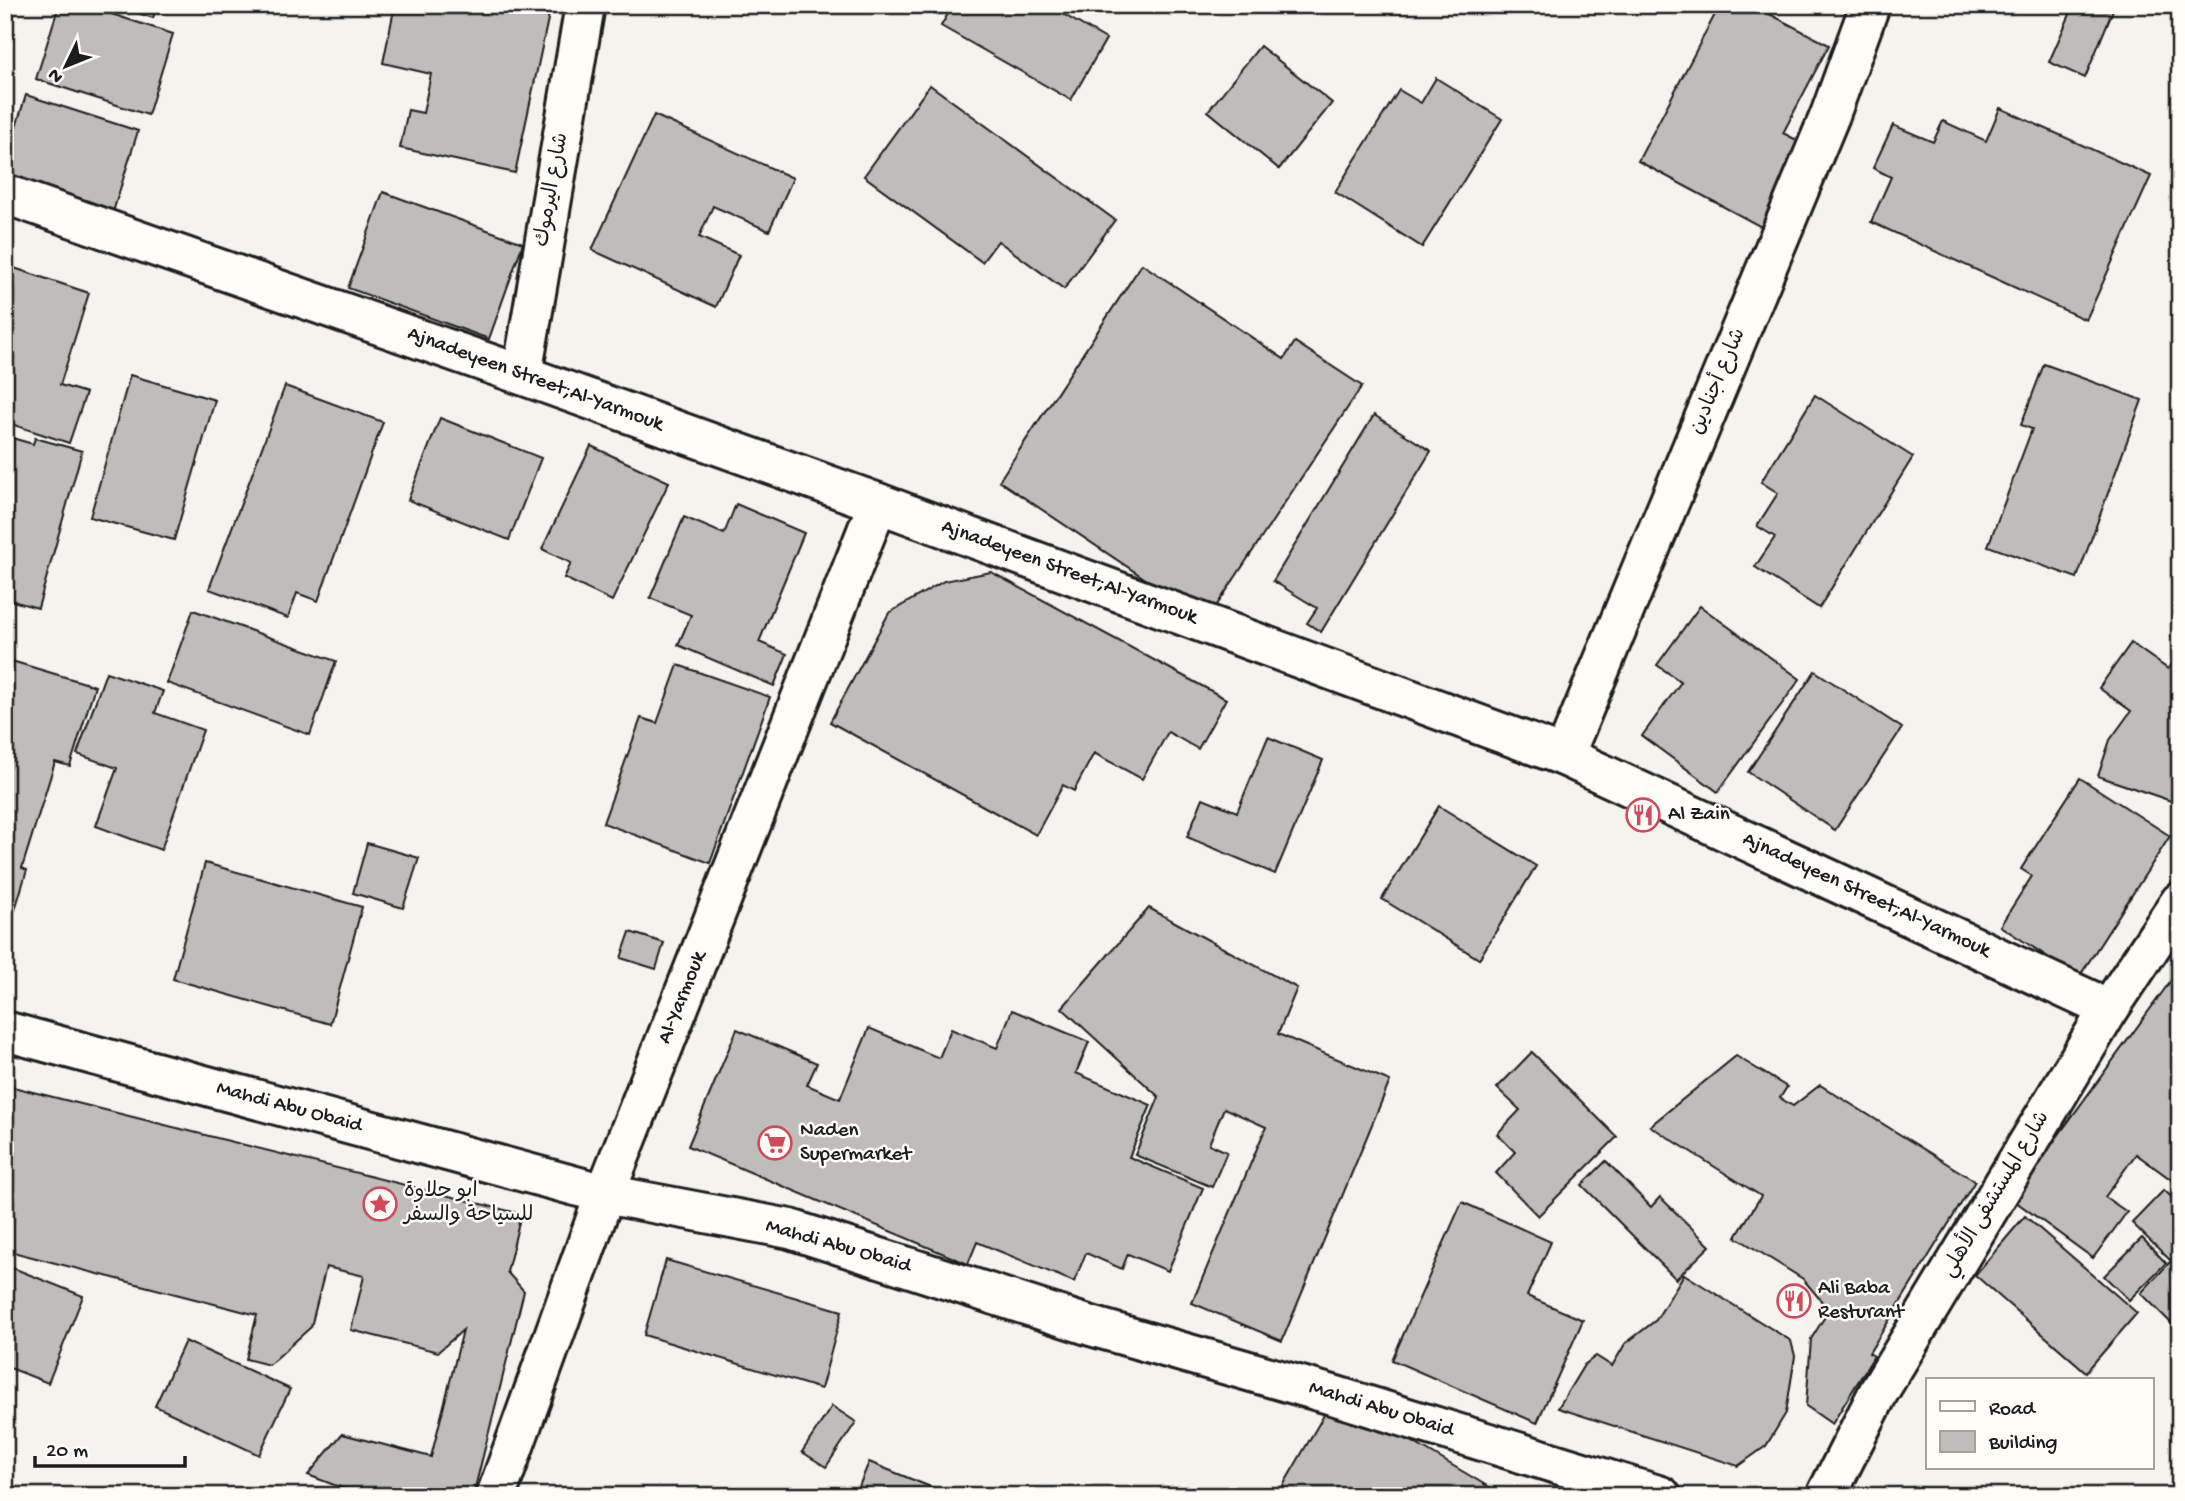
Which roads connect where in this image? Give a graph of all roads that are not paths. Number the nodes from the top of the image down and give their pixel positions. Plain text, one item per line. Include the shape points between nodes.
1 (585, 5) edge
2 (1870, 5) edge
3 (5, 194) edge
4 (522, 375) junction
5 (878, 503) junction
6 (1564, 756) junction
7 (2180, 902) edge
8 (2109, 1009) junction
9 (5, 1031) edge
10 (605, 1194) junction
11 (496, 1496) edge
12 (1661, 1496) edge
13 (1826, 1496) edge

1 - 4 street, شارع اليرموك
2 - 6 street, شارع أجنادين via 1830,115
3 - 4 street, Ajnadeyeen Street;Al-Yarmouk
4 - 5 street, Ajnadeyeen Street;Al-Yarmouk
5 - 6 street, Ajnadeyeen Street;Al-Yarmouk
5 - 10 street, Al-Yarmouk
6 - 8 street, Ajnadeyeen Street;Al-Yarmouk
7 - 8 street, شارع المستشفى الأهلي
8 - 13 street, شارع المستشفى الأهلي via 1878,1393
9 - 10 street, Mahdi Abu Obaid
10 - 11 street, Al-Yarmouk
10 - 12 street, Mahdi Abu Obaid via 790,1229 1091,1326

